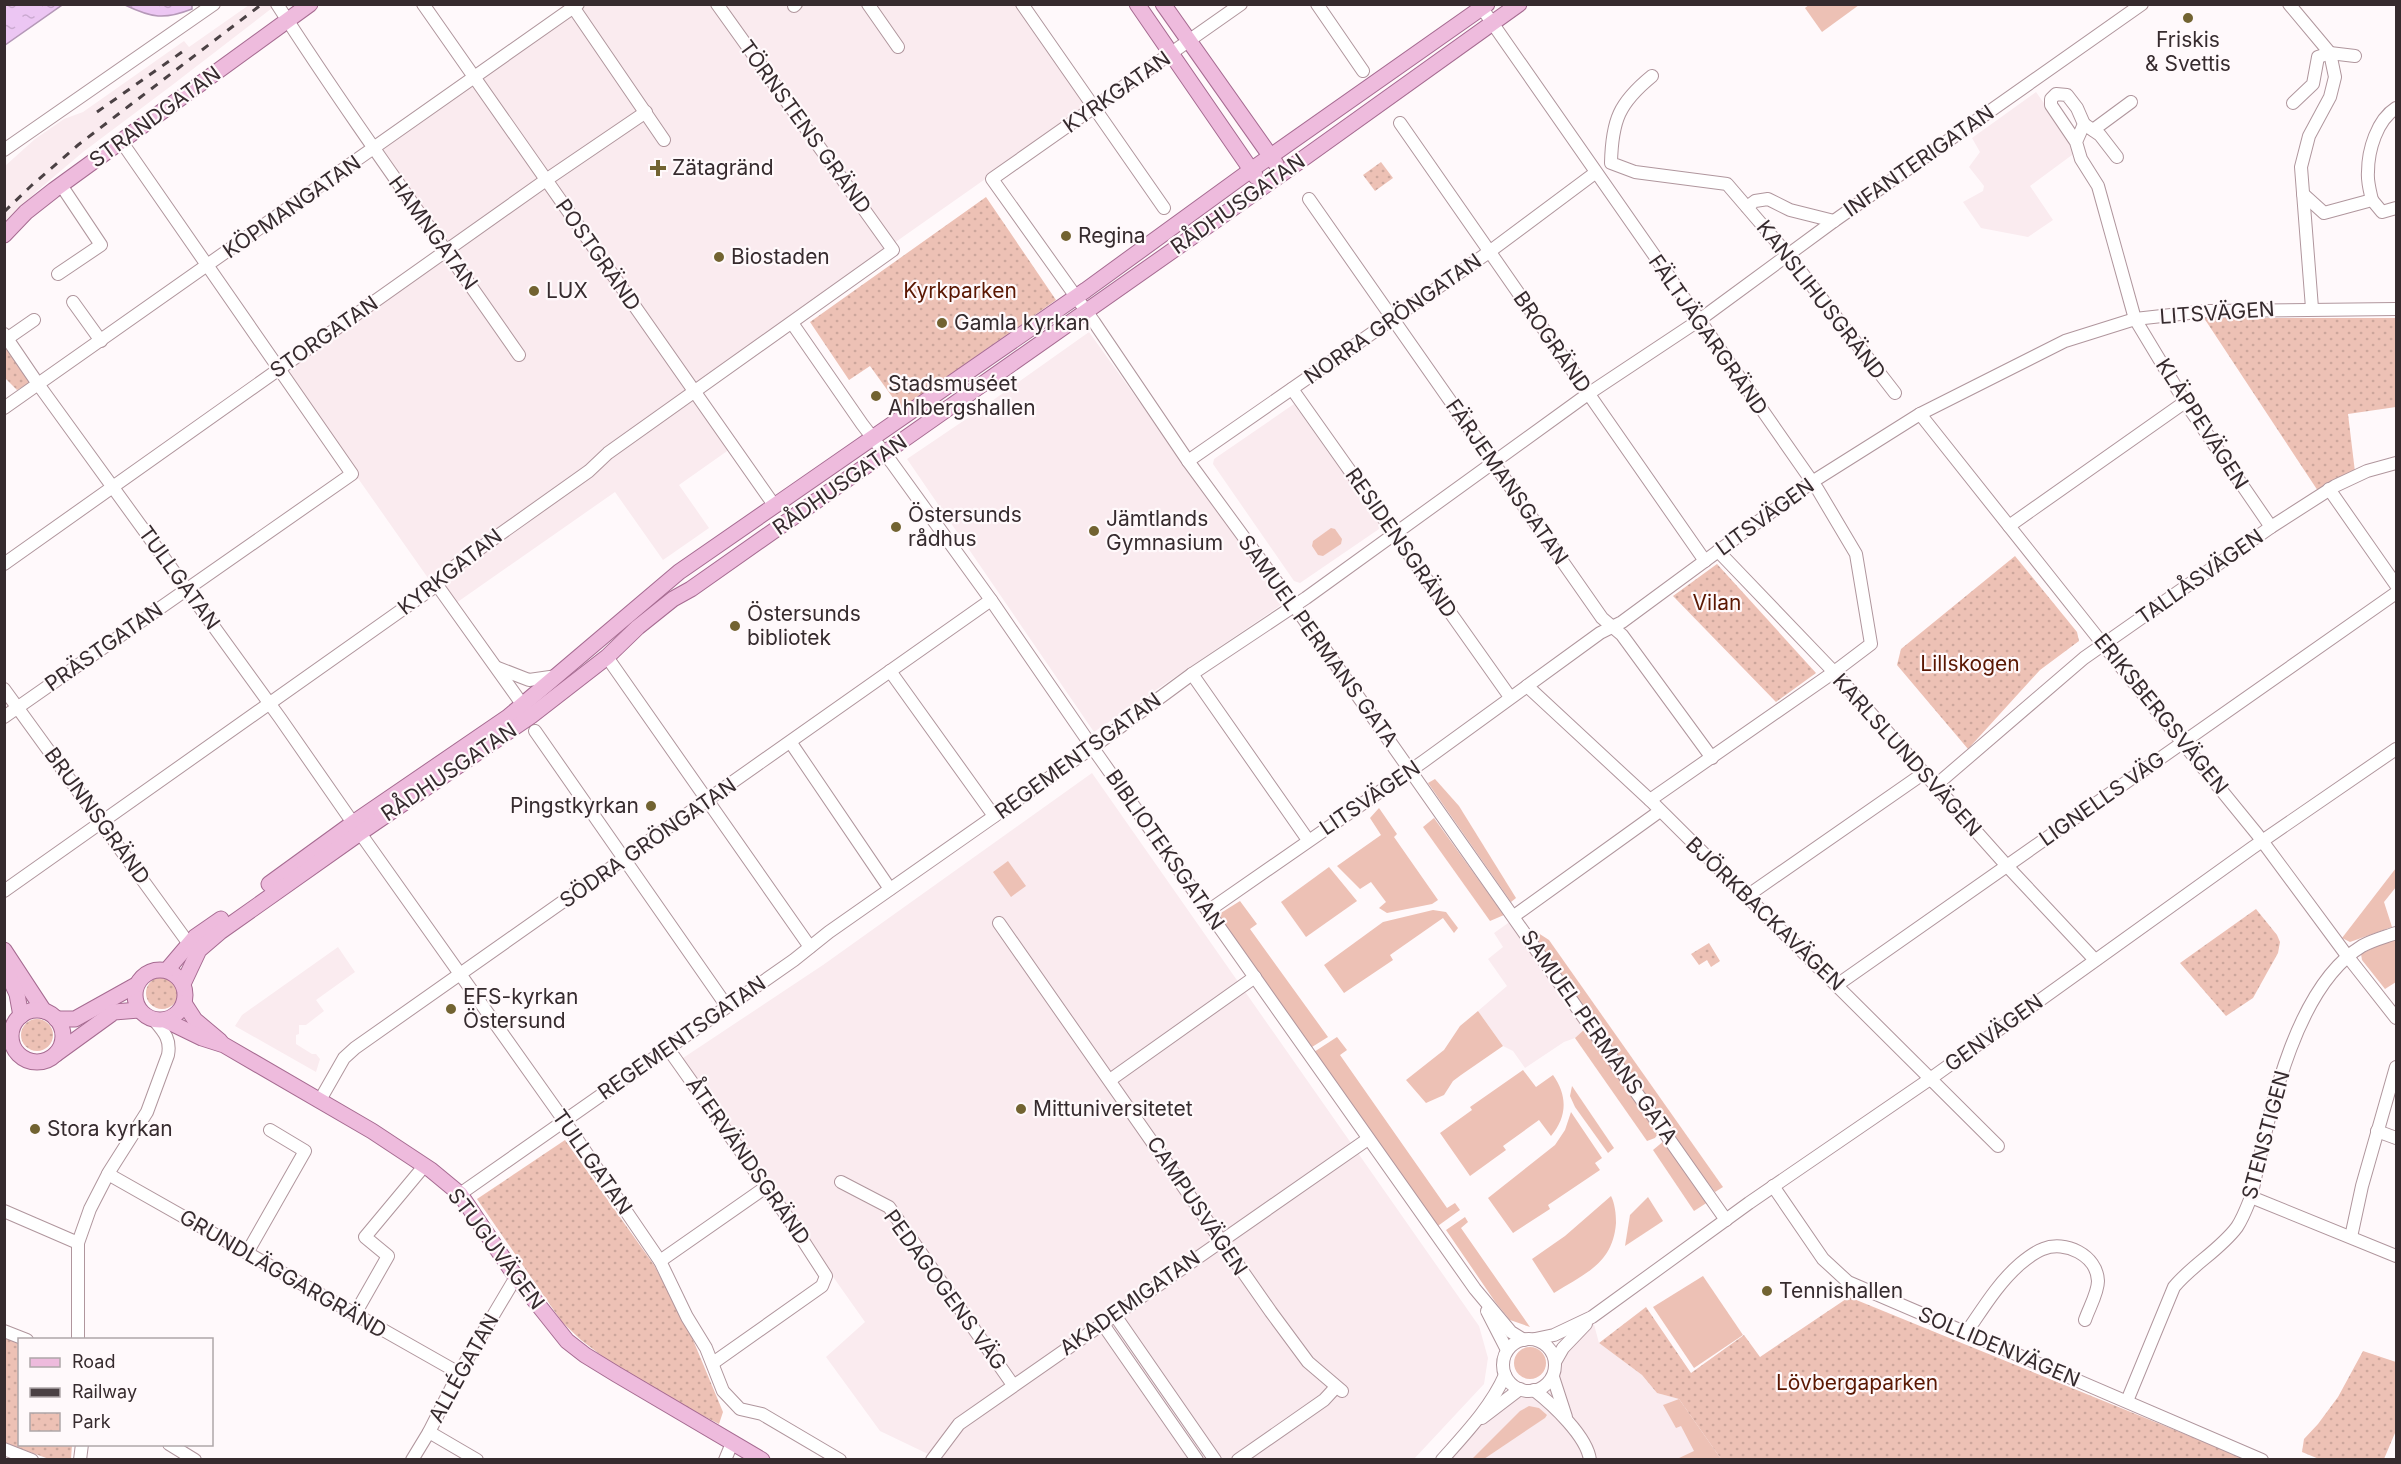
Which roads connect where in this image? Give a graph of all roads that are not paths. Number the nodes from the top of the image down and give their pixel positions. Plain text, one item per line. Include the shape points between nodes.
1 (214, 4) edge
2 (276, 4) edge
3 (310, 4) edge
4 (423, 4) edge
5 (717, 4) edge
6 (868, 4) edge
7 (1022, 4) edge
8 (1137, 4) edge
9 (1163, 4) edge
10 (1241, 4) edge
11 (1317, 4) edge
12 (1519, 4) edge
13 (2142, 4) edge
14 (2289, 4) edge
15 (574, 6) edge
16 (1482, 6) edge
17 (287, 21) junction
18 (1492, 23) junction
19 (1189, 42) junction
20 (898, 48) dead end
21 (2330, 53) junction
22 (1171, 54) junction
23 (2355, 56) dead end
24 (1363, 71) dead end
25 (1652, 76) dead end
26 (474, 78) junction
27 (2131, 102) dead end
28 (2293, 103) dead end
29 (1094, 108) junction
30 (2397, 108) edge
31 (646, 112) junction
32 (1400, 123) dead end
33 (2088, 127) junction
34 (664, 140) dead end
35 (121, 141) junction
36 (2076, 142) junction
37 (373, 149) junction
38 (4, 150) edge
39 (1270, 157) junction
40 (2118, 157) dead end
41 (1251, 170) junction
42 (1283, 173) junction
43 (1595, 173) junction
44 (992, 179) joint
45 (546, 180) junction
46 (61, 185) junction
47 (1263, 186) junction
48 (2302, 194) junction
49 (1309, 199) dead end
50 (2372, 201) junction
51 (1747, 207) junction
52 (1164, 208) dead end
53 (2397, 208) edge
54 (1833, 221) junction
55 (4, 235) edge
56 (893, 250) joint
57 (447, 251) junction
58 (1489, 252) junction
59 (1788, 255) junction
60 (207, 266) junction
61 (58, 274) dead end
62 (1075, 297) junction
63 (73, 302) dead end
64 (2312, 308) junction
65 (2397, 309) edge
66 (1085, 311) junction
67 (1393, 319) junction
68 (34, 320) dead end
69 (2135, 320) junction
70 (1698, 321) junction
71 (792, 323) junction
72 (6, 336) edge
73 (100, 341) junction
74 (519, 355) dead end
75 (279, 369) junction
76 (38, 384) junction
77 (1292, 389) junction
78 (695, 393) junction
79 (1895, 393) dead end
80 (1588, 394) junction
81 (2185, 402) junction
82 (4, 408) edge
83 (1920, 414) junction
84 (873, 438) junction
85 (885, 454) junction
86 (1188, 461) junction
87 (1493, 462) junction
88 (2397, 463) edge
89 (1812, 482) junction
90 (114, 488) junction
91 (2329, 489) junction
92 (774, 505) junction
93 (2009, 526) junction
94 (2271, 527) junction
95 (1395, 535) junction
96 (1718, 551) junction
97 (1705, 561) junction
98 (4, 564) edge
99 (437, 585) junction
100 (2397, 585) edge
101 (187, 590) junction
102 (2397, 593) edge
103 (991, 600) junction
104 (1294, 606) junction
105 (1612, 626) junction
106 (2104, 644) junction
107 (608, 657) junction
108 (498, 668) junction
109 (890, 672) junction
110 (1834, 672) junction
111 (1192, 674) junction
112 (558, 676) junction
113 (1527, 686) junction
114 (4, 688) edge
115 (1510, 697) junction
116 (270, 704) junction
117 (18, 708) junction
118 (4, 717) edge
119 (529, 717) junction
120 (2184, 742) junction
121 (791, 743) junction
122 (1093, 747) junction
123 (2397, 749) edge
124 (1712, 758) junction
125 (1410, 771) junction
126 (1924, 773) junction
127 (1935, 786) junction
128 (709, 800) junction
129 (1650, 800) junction
130 (1660, 811) junction
131 (994, 816) junction
132 (102, 823) junction
133 (356, 828) junction
134 (1308, 840) junction
135 (2263, 841) junction
136 (624, 859) junction
137 (2007, 866) junction
138 (890, 890) junction
139 (4, 891) edge
140 (1747, 896) junction
141 (1208, 911) junction
142 (1514, 916) junction
143 (999, 923) dead end
144 (2397, 933) edge
145 (189, 944) junction
146 (810, 947) junction
147 (4, 950) edge
148 (2348, 957) junction
149 (2095, 960) junction
150 (4, 966) edge
151 (167, 970) junction
152 (460, 974) junction
153 (1255, 977) junction
154 (183, 984) junction
155 (136, 985) junction
156 (1838, 985) junction
157 (184, 1003) junction
158 (726, 1005) junction
159 (139, 1010) junction
160 (50, 1015) junction
161 (2397, 1018) edge
162 (159, 1020) junction
163 (13, 1026) edge
164 (224, 1045) junction
165 (667, 1047) junction
166 (56, 1054) junction
167 (21, 1057) junction
168 (4, 1060) edge
169 (2397, 1066) edge
170 (1930, 1079) junction
171 (1110, 1080) junction
172 (320, 1100) junction
173 (564, 1121) junction
174 (270, 1130) dead end
175 (2377, 1131) junction
176 (2397, 1138) edge
177 (1368, 1139) junction
178 (1998, 1146) dead end
179 (426, 1165) junction
180 (108, 1174) junction
181 (841, 1182) dead end
182 (766, 1186) junction
183 (1773, 1186) junction
184 (460, 1194) junction
185 (2251, 1197) junction
186 (4, 1211) edge
187 (1726, 1220) junction
188 (2351, 1237) junction
189 (1220, 1240) junction
190 (78, 1243) junction
191 (247, 1253) junction
192 (2397, 1256) edge
193 (660, 1261) junction
194 (516, 1278) junction
195 (1475, 1288) junction
196 (355, 1314) junction
197 (1114, 1314) junction
198 (1592, 1317) junction
199 (2085, 1320) dead end
200 (1102, 1323) junction
201 (4, 1331) edge
202 (1966, 1333) junction
203 (22, 1338) edge
204 (78, 1338) edge
205 (1529, 1340) junction
206 (1507, 1350) junction
207 (1555, 1362) junction
208 (713, 1363) junction
209 (1149, 1365) junction
210 (459, 1373) junction
211 (1137, 1374) junction
212 (1505, 1375) junction
213 (1553, 1377) junction
214 (1013, 1385) junction
215 (1520, 1389) junction
216 (1534, 1390) junction
217 (2127, 1401) junction
218 (1567, 1421) junction
219 (1467, 1431) junction
220 (429, 1432) junction
221 (732, 1443) junction
222 (172, 1446) edge
223 (4, 1449) edge
224 (32, 1460) edge
225 (195, 1460) edge
226 (412, 1460) edge
227 (477, 1460) edge
228 (724, 1460) edge
229 (762, 1460) edge
230 (840, 1460) edge
231 (932, 1460) edge
232 (1197, 1460) edge
233 (1215, 1460) edge
234 (1238, 1460) edge
235 (1442, 1460) edge
236 (1590, 1460) edge
237 (2262, 1460) edge

1 - 38 street
2 - 17 street, HAMNGATAN
3 - 17 main road, STRANDGATAN
4 - 26 street, POSTGRÄND
5 - 56 street, TÖRNSTENS GRÄND
6 - 20 street
7 - 29 street
8 - 22 main road
9 - 19 main road
10 - 19 street, KYRKGATAN
11 - 24 street
12 - 18 main road, RÅDHUSGATAN
13 - 54 street, INFANTERIGATAN
14 - 21 street
15 - 26 street, KÖPMANGATAN
15 - 31 street
16 - 18 street, FÄLTJÄGARGRÄND
16 - 39 main road, RÅDHUSGATAN
17 - 35 main road, STRANDGATAN
17 - 37 street, HAMNGATAN
18 - 42 main road, RÅDHUSGATAN
18 - 43 street, FÄLTJÄGARGRÄND
19 - 22 street, KYRKGATAN
19 - 39 main road
21 - 23 street
21 - 28 street via 2318,57 2313,84
21 - 48 street via 2335,77 2330,97 2309,136 2301,167
22 - 29 street, KYRKGATAN
22 - 41 main road
25 - 51 street, KANSLIHUSGRÄND via 1619,111 1611,163 1635,171 1727,184
26 - 37 street, KÖPMANGATAN
26 - 45 street, POSTGRÄND
27 - 33 street
29 - 44 street, KYRKGATAN
29 - 52 street
30 - 50 street via 2376,131 2367,171
31 - 34 street
31 - 45 street, STORGATAN
32 - 58 street, BROGRÄND
33 - 36 street
33 - 36 street, KLÄPPEVÄGEN via 2067,95 2056,94 2051,99 2051,105
33 - 40 street
35 - 46 main road, STRANDGATAN
35 - 60 street
36 - 69 street, KLÄPPEVÄGEN via 2081,159 2098,186
37 - 57 street, HAMNGATAN
37 - 60 street, KÖPMANGATAN
39 - 41 main road, RÅDHUSGATAN
39 - 42 main road
41 - 47 main road
41 - 62 main road, RÅDHUSGATAN
42 - 47 main road, RÅDHUSGATAN
43 - 58 street, NORRA GRÖNGATAN
43 - 70 street, FÄLTJÄGARGRÄND
44 - 62 street, SAMUEL PERMANS GATA
45 - 57 street, STORGATAN
45 - 78 street, POSTGRÄND
46 - 55 main road, STRANDGATAN
46 - 61 street via 101,244
47 - 66 main road, RÅDHUSGATAN
48 - 50 street via 2324,213
48 - 64 street
49 - 67 street, FÄRJEMANSGATAN
50 - 53 street via 2382,212
51 - 54 street, KANSLIHUSGRÄND via 1768,199 1790,210
51 - 59 street, KANSLIHUSGRÄND
54 - 59 street, INFANTERIGATAN
56 - 71 street, KYRKGATAN
57 - 74 street, HAMNGATAN
57 - 75 street, STORGATAN
58 - 67 street, NORRA GRÖNGATAN
58 - 80 street, BROGRÄND
59 - 70 street, INFANTERIGATAN
59 - 79 street, KANSLIHUSGRÄND
60 - 73 street, KÖPMANGATAN
60 - 75 street
62 - 66 street, SAMUEL PERMANS GATA
62 - 84 main road, RÅDHUSGATAN
63 - 73 street
64 - 65 street, LITSVÄGEN
64 - 69 street, LITSVÄGEN via 2207,311
66 - 85 main road, RÅDHUSGATAN
66 - 86 street, SAMUEL PERMANS GATA
67 - 77 street, NORRA GRÖNGATAN
67 - 87 street, FÄRJEMANSGATAN
68 - 72 street
69 - 81 street, KLÄPPEVÄGEN
69 - 83 street, LITSVÄGEN via 2065,341
70 - 80 street, REGEMENTSGATAN
70 - 89 street, FÄLTJÄGARGRÄND
71 - 78 street, KYRKGATAN
71 - 84 street, BIBLIOTEKSGATAN
72 - 76 street, TULLGATAN
73 - 76 street, KÖPMANGATAN
75 - 90 street, STORGATAN
75 - 101 street, PRÄSTGATAN via 352,474
76 - 82 street, KÖPMANGATAN
76 - 90 street, TULLGATAN
77 - 86 street, NORRA GRÖNGATAN
77 - 95 street, RESIDENSGRÄND
78 - 92 street, POSTGRÄND
78 - 99 street, KYRKGATAN via 451,569
80 - 87 street, REGEMENTSGATAN
80 - 97 street, BROGRÄND
81 - 93 street
81 - 94 street, KLÄPPEVÄGEN
83 - 89 street, LITSVÄGEN
83 - 93 street, ERIKSBERGSVÄGEN
84 - 85 street, BIBLIOTEKSGATAN
84 - 92 main road, RÅDHUSGATAN
85 - 103 street, BIBLIOTEKSGATAN
85 - 107 main road, RÅDHUSGATAN via 673,599
86 - 104 street, SAMUEL PERMANS GATA
87 - 95 street, REGEMENTSGATAN
87 - 105 street, FÄRJEMANSGATAN via 1602,618
88 - 91 street, TALLÅSVÄGEN via 2367,471
89 - 96 street, LITSVÄGEN
89 - 110 street, FÄLTJÄGARGRÄND via 1856,554 1870,644
90 - 98 street, STORGATAN
90 - 101 street, TULLGATAN
91 - 94 street, TALLÅSVÄGEN
91 - 100 street
92 - 112 main road, RÅDHUSGATAN via 663,584
93 - 106 street, ERIKSBERGSVÄGEN
94 - 106 street, TALLÅSVÄGEN
95 - 104 street, REGEMENTSGATAN
95 - 115 street, RESIDENSGRÄND
96 - 97 street, LITSVÄGEN
96 - 110 street, KARLSLUNDSVÄGEN
97 - 105 street, LITSVÄGEN
99 - 108 street
99 - 116 street, KYRKGATAN
101 - 116 street, TULLGATAN
101 - 117 street, PRÄSTGATAN
102 - 120 street, LIGNELLS VÄG
103 - 109 street, SÖDRA GRÖNGATAN
103 - 122 street, BIBLIOTEKSGATAN
104 - 111 street, REGEMENTSGATAN
104 - 125 street, SAMUEL PERMANS GATA
105 - 113 street, LITSVÄGEN
105 - 124 street, FÄRJEMANSGATAN
106 - 120 street, ERIKSBERGSVÄGEN
106 - 127 street, TALLÅSVÄGEN
107 - 119 main road, RÅDHUSGATAN
107 - 128 street
108 - 112 street via 529,680
108 - 119 street
109 - 121 street, SÖDRA GRÖNGATAN
109 - 131 street
110 - 124 street
110 - 126 street, KARLSLUNDSVÄGEN
111 - 122 street, REGEMENTSGATAN
111 - 134 street
112 - 119 main road, RÅDHUSGATAN
113 - 115 street, LITSVÄGEN
113 - 129 street, BJÖRKBACKAVÄGEN
114 - 117 street, BRUNNSGRÄND
115 - 125 street, LITSVÄGEN
116 - 132 street, KYRKGATAN
116 - 133 street, TULLGATAN
117 - 118 street, PRÄSTGATAN
117 - 132 street, BRUNNSGRÄND
119 - 133 main road, RÅDHUSGATAN
119 - 136 street
120 - 135 street, ERIKSBERGSVÄGEN
120 - 137 street, LIGNELLS VÄG
121 - 128 street, SÖDRA GRÖNGATAN
121 - 138 street
122 - 131 street, REGEMENTSGATAN
122 - 141 street, BIBLIOTEKSGATAN
123 - 135 street, GENVÄGEN
124 - 129 street
125 - 134 street, LITSVÄGEN
125 - 142 street, SAMUEL PERMANS GATA
126 - 127 street, KARLSLUNDSVÄGEN
126 - 140 street
127 - 137 street, KARLSLUNDSVÄGEN
128 - 136 street, SÖDRA GRÖNGATAN
128 - 146 street
129 - 130 street, BJÖRKBACKAVÄGEN
130 - 140 street, BJÖRKBACKAVÄGEN
130 - 142 street
131 - 138 street, REGEMENTSGATAN
132 - 139 street, KYRKGATAN
132 - 145 street, BRUNNSGRÄND
133 - 145 main road, RÅDHUSGATAN
133 - 152 street, TULLGATAN
133 - 154 main road, RÅDHUSGATAN via 204,945
134 - 141 street, LITSVÄGEN
135 - 148 street, ERIKSBERGSVÄGEN
135 - 149 street, GENVÄGEN
136 - 152 street, SÖDRA GRÖNGATAN
136 - 158 street
137 - 149 street, KARLSLUNDSVÄGEN
137 - 156 street, LIGNELLS VÄG
138 - 146 street, REGEMENTSGATAN
140 - 156 street, BJÖRKBACKAVÄGEN
141 - 153 street, BIBLIOTEKSGATAN
142 - 187 street, SAMUEL PERMANS GATA
143 - 171 street, CAMPUSVÄGEN
144 - 148 street, STENSTIGEN via 2362,946
145 - 151 main road, RÅDHUSGATAN
146 - 158 street, REGEMENTSGATAN
147 - 160 main road
148 - 161 street, ERIKSBERGSVÄGEN
148 - 185 street, STENSTIGEN via 2325,982 2295,1036 2283,1067
149 - 170 street, GENVÄGEN
150 - 163 main road via 17,994
151 - 154 main road
151 - 155 main road via 152,970
152 - 172 street, SÖDRA GRÖNGATAN via 355,1048 344,1058
152 - 173 street, TULLGATAN
153 - 171 street
153 - 177 street, BIBLIOTEKSGATAN
154 - 157 main road
155 - 159 main road via 135,1002
155 - 160 main road via 75,1019
156 - 170 street, BJÖRKBACKAVÄGEN
157 - 162 main road via 177,1014
157 - 164 main road, STUGUVÄGEN via 195,1020
158 - 165 street, REGEMENTSGATAN
159 - 162 main road
159 - 166 main road via 114,1012
160 - 163 main road via 36,1010
160 - 166 main road via 63,1032
162 - 164 main road, STUGUVÄGEN
162 - 180 street via 170,1046 163,1069 147,1112
163 - 167 main road via 12,1044
164 - 172 main road, STUGUVÄGEN
165 - 173 street, REGEMENTSGATAN
165 - 182 street, ÅTERVÄNDSGRÄND
166 - 167 main road via 43,1062
167 - 168 main road
169 - 175 street
170 - 178 street, BJÖRKBACKAVÄGEN
170 - 183 street, GENVÄGEN
171 - 189 street, CAMPUSVÄGEN
172 - 179 main road, STUGUVÄGEN
173 - 184 street, REGEMENTSGATAN
173 - 193 street, TULLGATAN
174 - 191 street via 305,1151
175 - 176 street
175 - 188 street
177 - 189 street, AKADEMIGATAN
177 - 195 street, BIBLIOTEKSGATAN
179 - 184 main road, STUGUVÄGEN
179 - 196 street via 365,1237 388,1256
180 - 190 street
180 - 191 street, GRUNDLÄGGARGRÄND
181 - 214 street, PEDAGOGENS VÄG via 888,1207
182 - 193 street
182 - 208 street, ÅTERVÄNDSGRÄND via 826,1276 822,1286
183 - 187 street, GENVÄGEN
183 - 202 street, SOLLIDENVÄGEN via 1823,1259 1848,1282
184 - 194 main road, STUGUVÄGEN
185 - 188 street
185 - 217 street, STENSTIGEN via 2235,1229 2174,1287
186 - 190 street
187 - 198 street, GENVÄGEN
188 - 192 street
189 - 197 street, AKADEMIGATAN
189 - 234 street, CAMPUSVÄGEN via 1308,1362 1339,1389
190 - 204 street
191 - 196 street, GRUNDLÄGGARGRÄND
193 - 208 street, TULLGATAN
194 - 210 street, ALLÉGATAN
194 - 221 main road, STUGUVÄGEN via 567,1341 585,1355
195 - 205 street, BIBLIOTEKSGATAN via 1511,1332
195 - 206 street, BIBLIOTEKSGATAN
196 - 210 street, GRUNDLÄGGARGRÄND
197 - 200 street, AKADEMIGATAN
197 - 209 street
198 - 205 street, GENVÄGEN via 1554,1335
198 - 207 street, GENVÄGEN
199 - 202 street via 2098,1283 2097,1273 2083,1254 2060,1246 2043,1249 2019,1264
200 - 211 street
200 - 214 street, AKADEMIGATAN
201 - 203 street
202 - 217 street, SOLLIDENVÄGEN
205 - 206 street
205 - 207 street via 1544,1344
206 - 212 street
207 - 213 street
208 - 230 street, TULLGATAN via 723,1391 740,1409 762,1414
209 - 211 street
209 - 233 street
210 - 220 street, ALLÉGATAN
211 - 232 street
212 - 215 street
212 - 219 street
213 - 216 street
213 - 218 street
214 - 231 street, AKADEMIGATAN via 959,1424
215 - 216 street
215 - 219 street
216 - 218 street
217 - 237 street, SOLLIDENVÄGEN
218 - 236 street via 1588,1450
219 - 235 street
220 - 226 street, ALLÉGATAN
220 - 227 street
221 - 228 street
221 - 229 main road, STUGUVÄGEN
222 - 225 street
223 - 224 street

